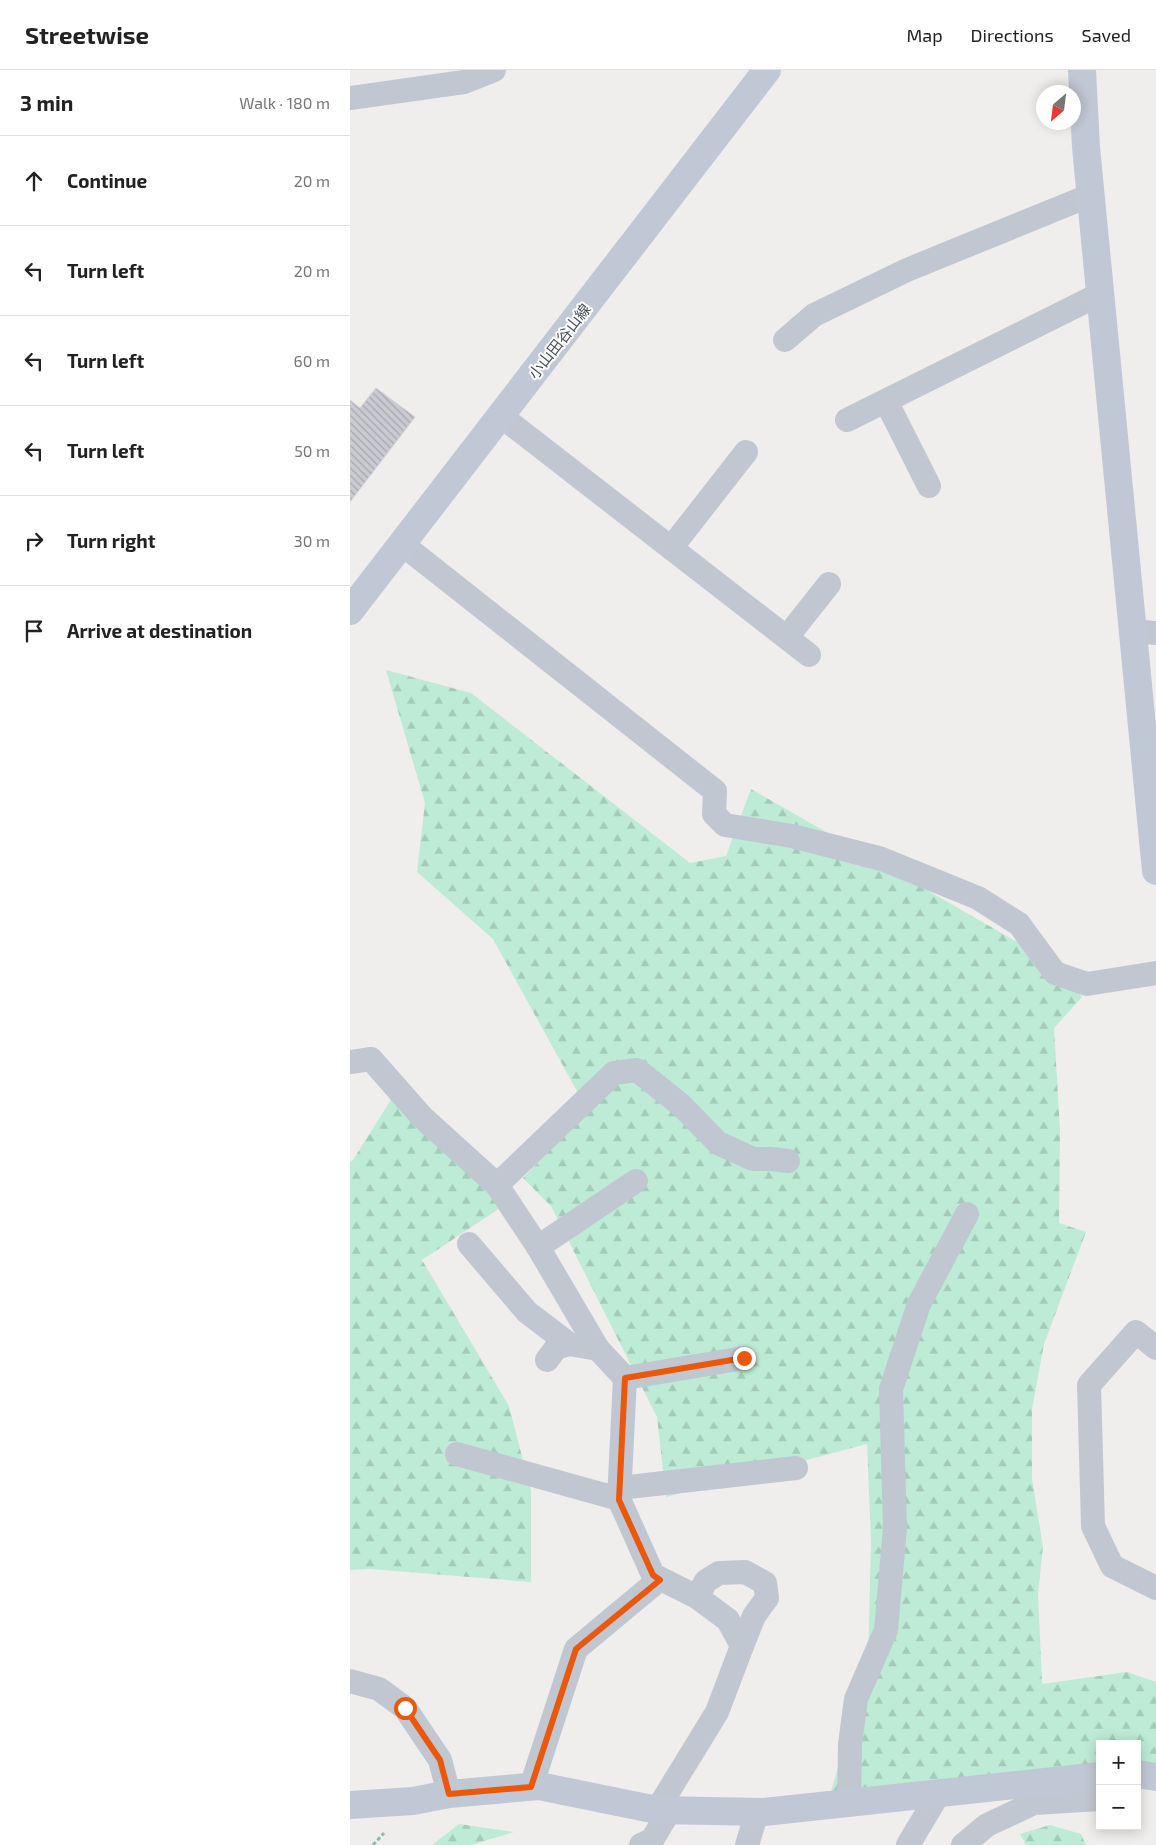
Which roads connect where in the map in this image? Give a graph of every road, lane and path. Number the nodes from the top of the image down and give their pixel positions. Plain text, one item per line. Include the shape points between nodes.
1 (494, 70) edge
2 (767, 70) edge
3 (1082, 70) edge
4 (350, 98) edge
5 (1091, 195) junction
6 (1100, 294) junction
7 (784, 340) dead end
8 (886, 401) junction
9 (501, 416) junction
10 (847, 420) dead end
11 (746, 452) dead end
12 (929, 486) dead end
13 (402, 544) junction
14 (671, 548) junction
15 (829, 584) dead end
16 (350, 612) edge
17 (1144, 632) edge
18 (787, 637) junction
19 (809, 655) dead end
20 (1151, 769) edge
21 (1156, 871) edge
22 (1156, 973) edge
23 (350, 1062) edge
24 (788, 1161) dead end
25 (636, 1181) dead end
26 (497, 1185) junction
27 (967, 1214) dead end
28 (470, 1244) dead end
29 (538, 1247) junction
30 (569, 1344) junction
31 (598, 1348) junction
32 (1156, 1348) edge
33 (744, 1358) dead end
34 (547, 1360) dead end
35 (625, 1378) junction
36 (457, 1454) dead end
37 (796, 1468) dead end
38 (619, 1494) junction
39 (660, 1580) junction
40 (1156, 1588) edge
41 (697, 1597) junction
42 (742, 1646) junction
43 (350, 1681) edge
44 (1096, 1776) edge
45 (531, 1787) junction
46 (939, 1793) junction
47 (449, 1794) junction
48 (1096, 1799) edge
49 (850, 1803) junction
50 (350, 1805) edge
51 (663, 1810) junction
52 (757, 1812) junction
53 (641, 1845) edge
54 (747, 1845) edge
55 (908, 1845) edge
56 (963, 1845) edge

1 - 4 street via 464,82
2 - 9 street, 小山田谷山線
3 - 5 street
5 - 6 street
5 - 7 street via 898,274 814,315
6 - 8 street
6 - 17 street
8 - 10 street
8 - 12 street
9 - 13 street, 小山田谷山線
9 - 14 street
11 - 14 street
13 - 16 street, 小山田谷山線
13 - 22 street via 714,791 714,814 726,825 792,836 882,858 978,898 1019,924 1055,973 1086,984
14 - 18 street
15 - 18 street
17 - 20 street
18 - 19 street
20 - 21 street
23 - 26 street via 371,1059 422,1117
24 - 26 street via 753,1159 718,1143 681,1105 638,1070 614,1072
25 - 29 street
26 - 29 street
27 - 49 street via 919,1304 891,1389 895,1528 886,1630 856,1698 850,1744
28 - 30 street via 528,1312
29 - 31 street
30 - 31 street
30 - 34 street via 556,1348
31 - 35 street
32 - 40 street via 1136,1332 1089,1384 1093,1526 1112,1566
33 - 35 street
35 - 38 street
36 - 38 street
37 - 38 street
38 - 39 street via 653,1575
39 - 41 street
39 - 45 street via 576,1649
41 - 42 street via 728,1620
41 - 42 street via 706,1581 719,1574 745,1572 766,1583 766,1598 754,1616
42 - 51 street via 718,1712
43 - 47 street via 379,1688 405,1708 440,1760
44 - 46 street
45 - 47 street
45 - 51 street
46 - 49 street
46 - 55 street
47 - 50 street
48 - 56 street via 1034,1804 987,1825
49 - 52 street
51 - 52 street
51 - 53 street via 652,1840
52 - 54 street

